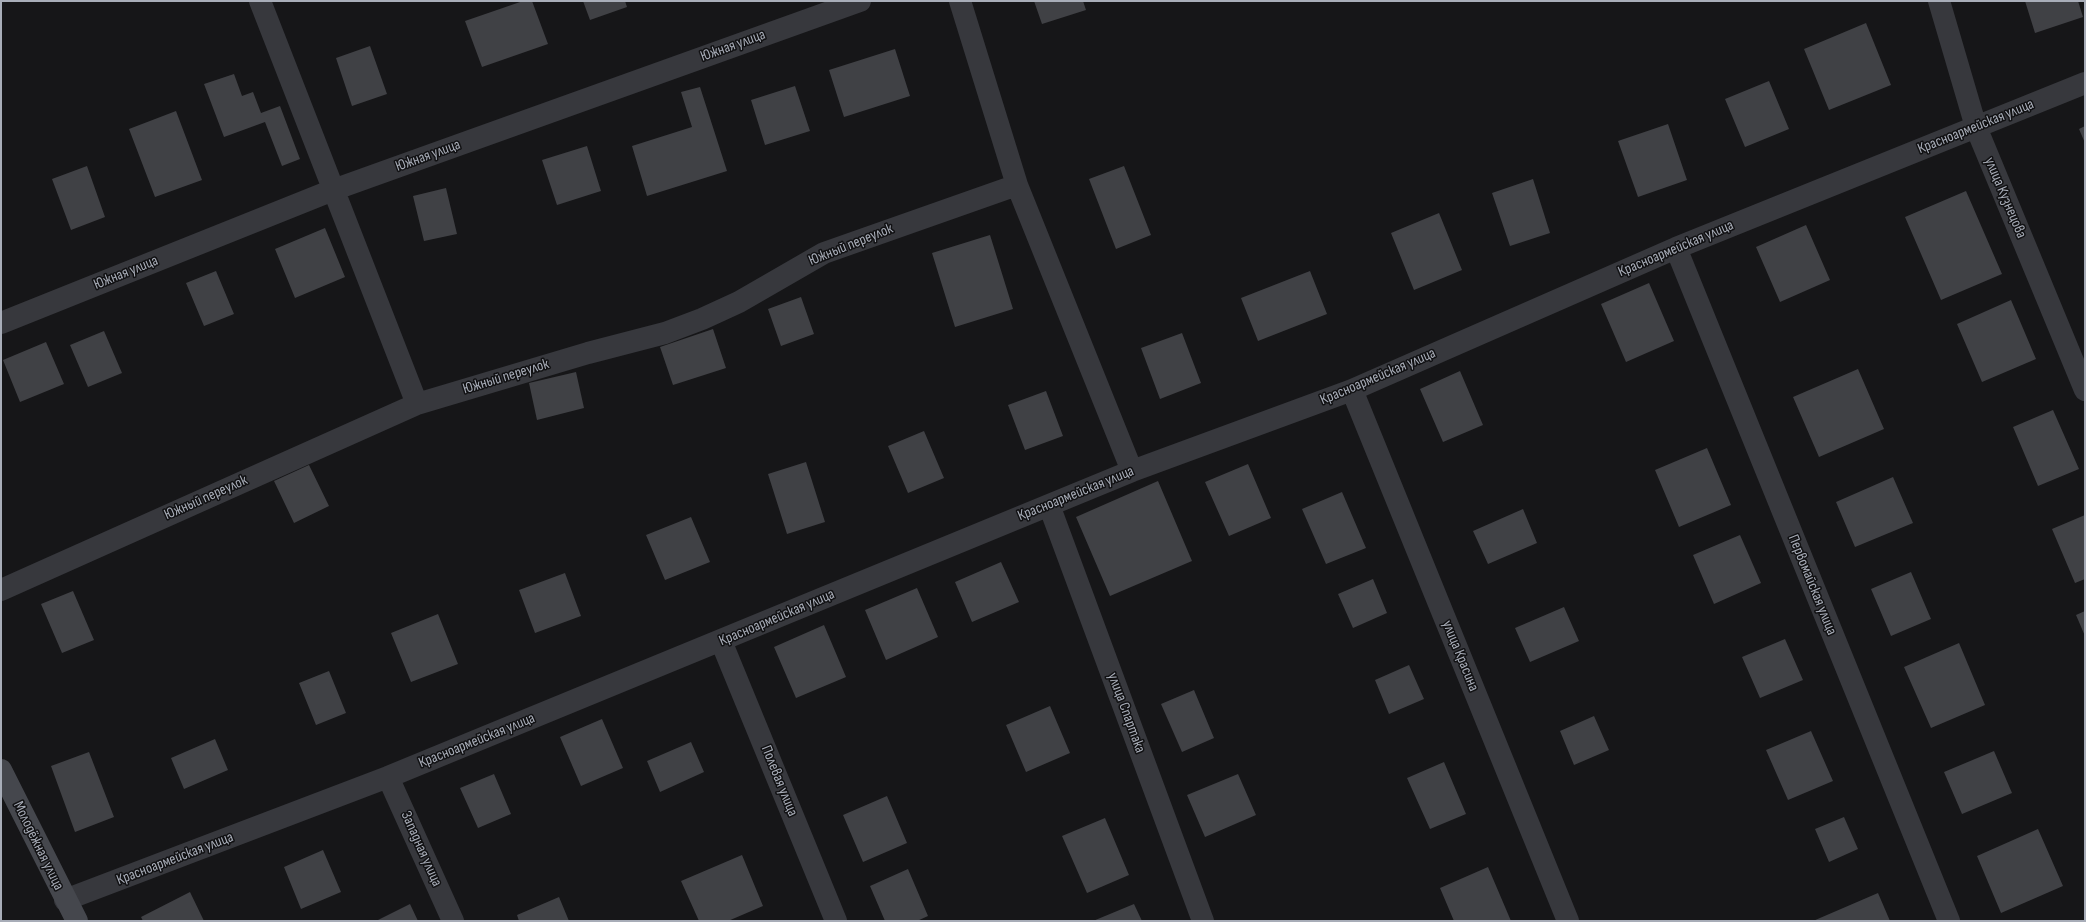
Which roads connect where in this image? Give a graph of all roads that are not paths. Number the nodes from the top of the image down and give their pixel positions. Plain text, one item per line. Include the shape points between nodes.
1 (260, 1) edge
2 (860, 1) edge
3 (960, 1) edge
4 (1939, 1) edge
5 (2085, 83) edge
6 (1976, 127) junction
7 (1017, 185) junction
8 (333, 190) junction
9 (1676, 248) junction
10 (1, 323) edge
11 (1352, 390) junction
12 (2085, 390) edge
13 (417, 404) junction
14 (1132, 471) junction
15 (1049, 505) junction
16 (1, 590) edge
17 (721, 641) junction
18 (1, 770) edge
19 (388, 777) junction
20 (65, 900) junction
21 (77, 921) edge
22 (453, 921) edge
23 (836, 921) edge
24 (1203, 921) edge
25 (1568, 921) edge
26 (1949, 921) edge

1 - 8 street
2 - 8 street, Южная улица
3 - 7 street
4 - 6 street, улица Кузнецова
5 - 6 street, Красноармейская улица
6 - 9 street, Красноармейская улица
6 - 12 street, улица Кузнецова
7 - 13 street, Южный переулок via 824,253 739,302 665,333
7 - 14 street
8 - 10 street, Южная улица
8 - 13 street
9 - 11 street, Красноармейская улица
9 - 26 street, Первомайская улица
11 - 14 street, Красноармейская улица
11 - 25 street, улица Красина
13 - 16 street, Южный переулок
14 - 15 street, Красноармейская улица
15 - 17 street, Красноармейская улица
15 - 24 street, улица Спартака
17 - 19 street, Красноармейская улица
17 - 23 street, Полевая улица
18 - 20 street, Молодёжная улица
19 - 20 street, Красноармейская улица
19 - 22 street, Западная улица
20 - 21 street, Молодёжная улица

